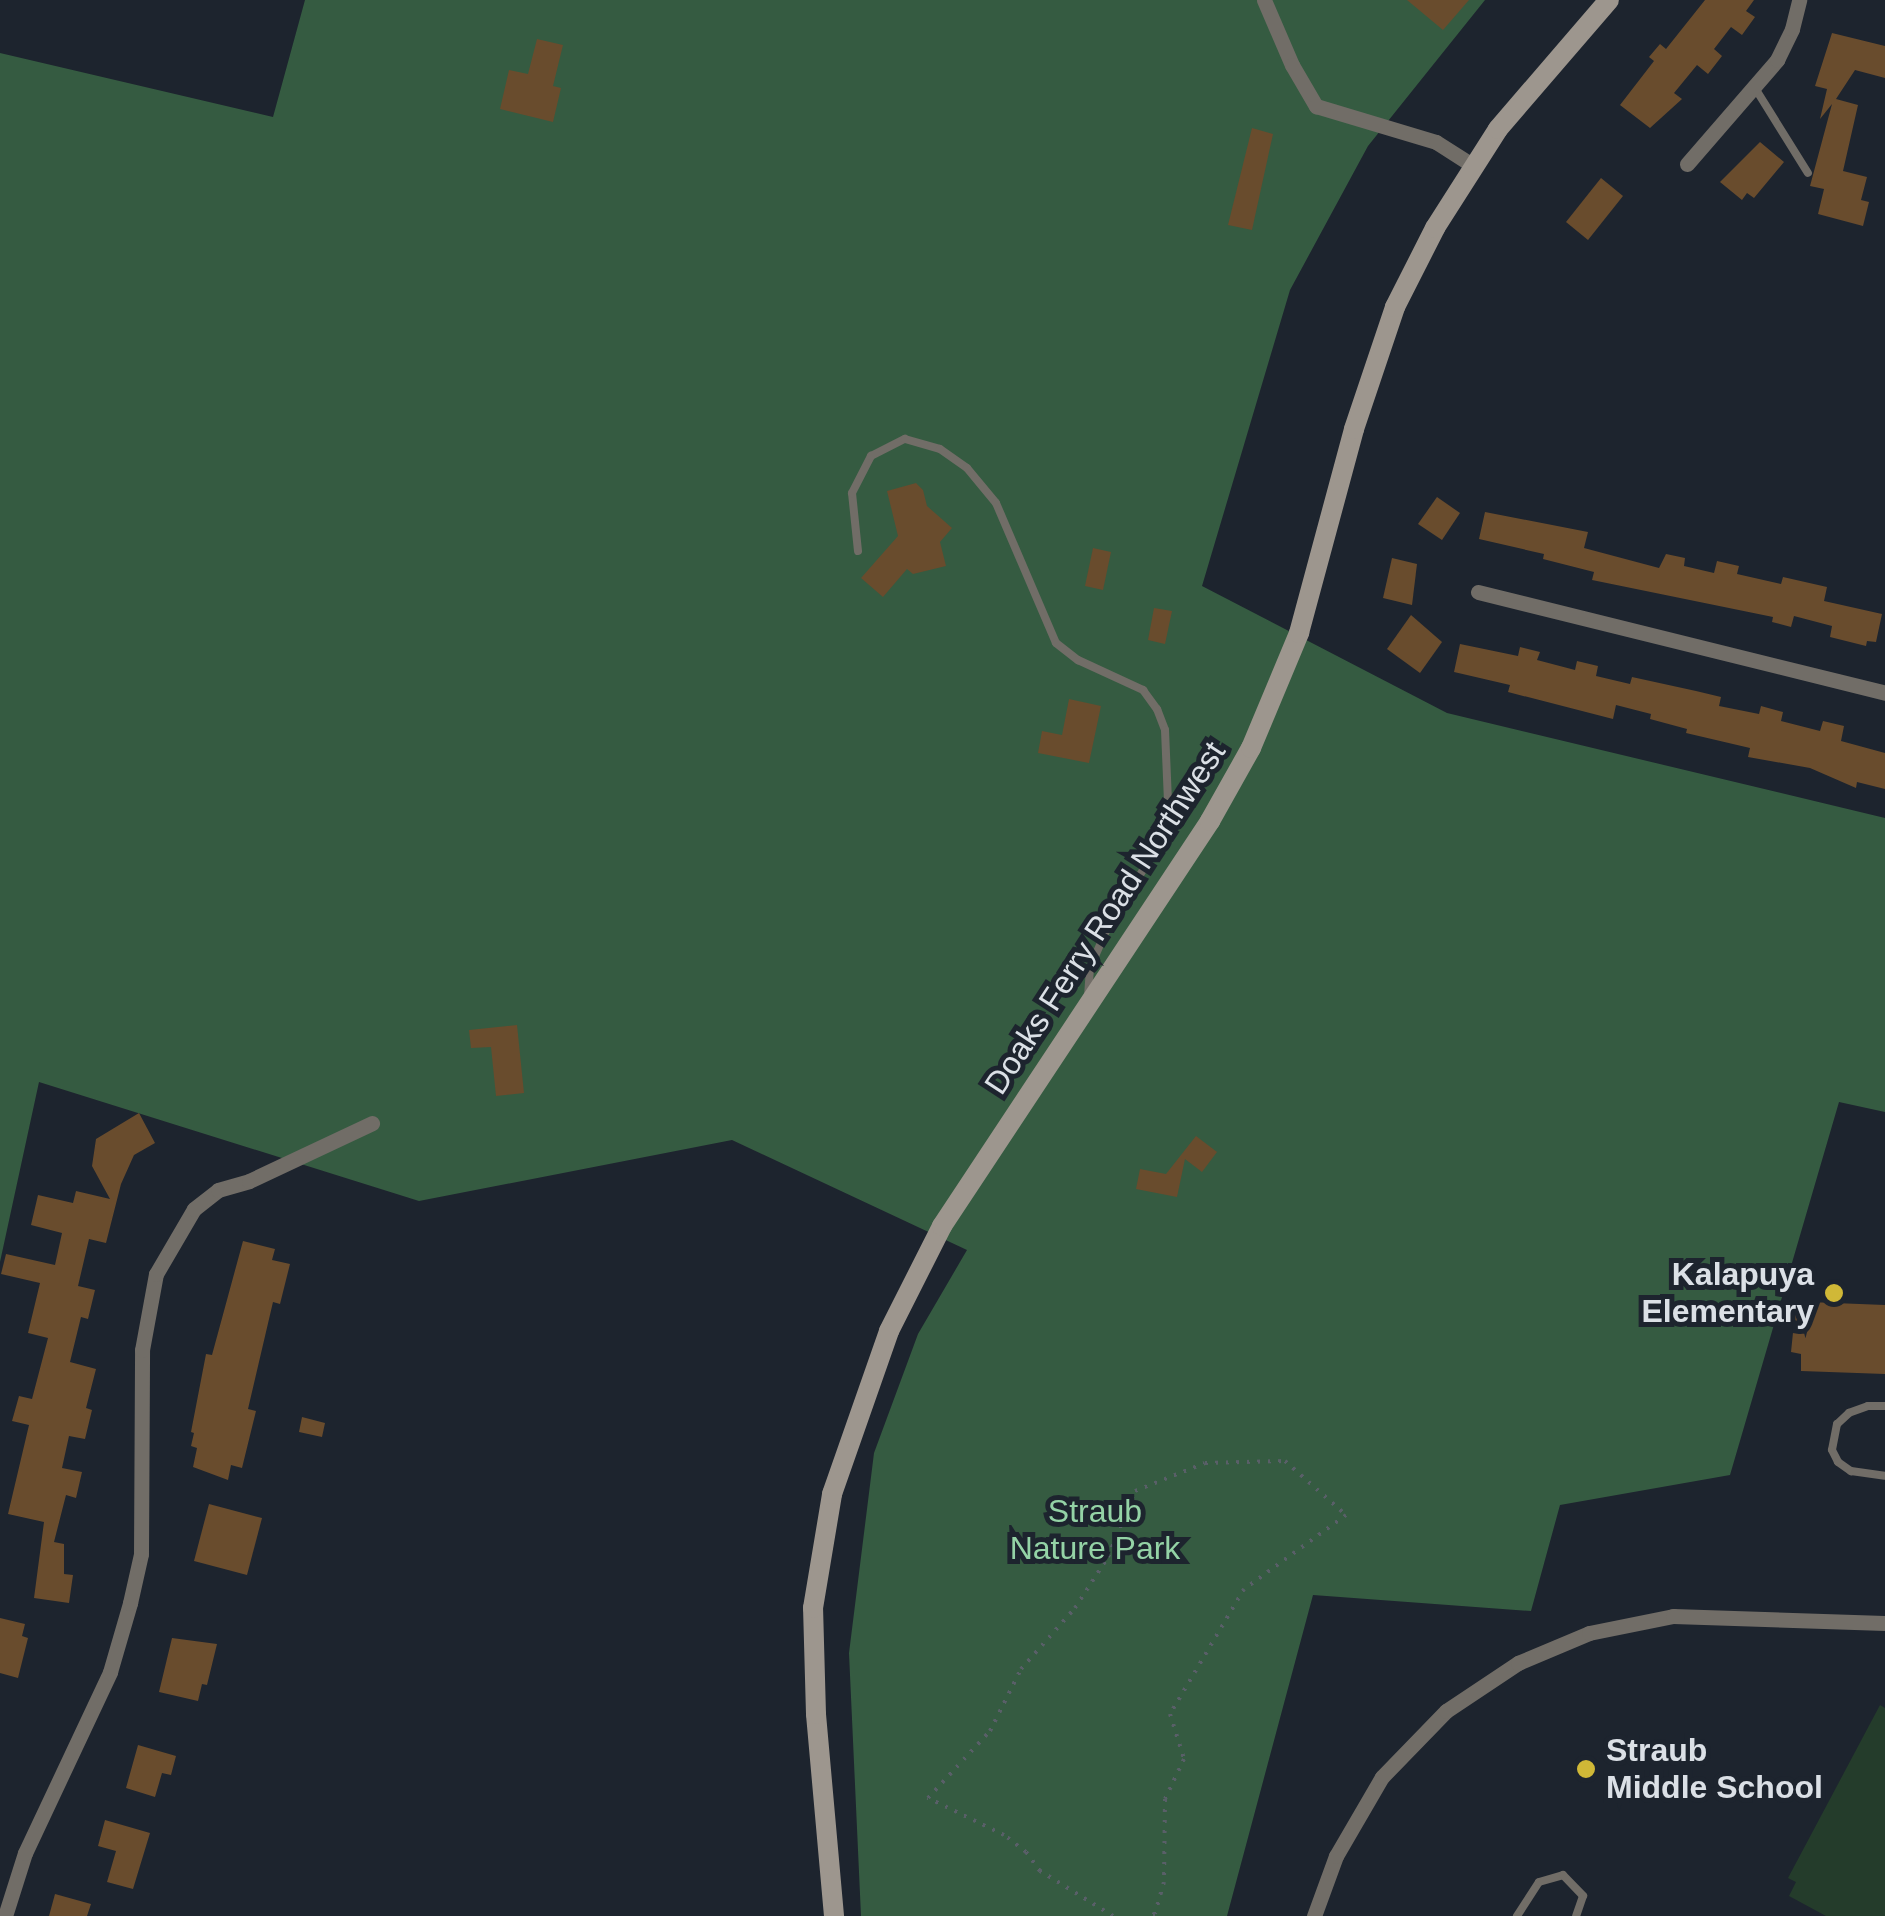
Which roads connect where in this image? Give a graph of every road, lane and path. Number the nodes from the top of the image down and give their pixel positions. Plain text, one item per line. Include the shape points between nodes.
1 (1264, 0) edge
2 (1608, 0) edge
3 (1799, 0) edge
4 (1754, 86) junction
5 (1686, 164) dead end
6 (1472, 165) junction
7 (1808, 173) dead end
8 (858, 551) dead end
9 (1478, 592) dead end
10 (1885, 694) edge
11 (1090, 1004) junction
12 (372, 1123) dead end
13 (1885, 1406) edge
14 (1885, 1476) edge
15 (1885, 1623) edge
16 (5, 1916) edge
17 (834, 1916) edge
18 (1112, 1916) edge
19 (1147, 1916) edge
20 (1314, 1916) edge
21 (1517, 1916) edge
22 (1576, 1916) edge

1 - 6 street via 1316,106 1436,142
2 - 6 main road, Doaks Ferry Road Northwest
3 - 4 street via 1788,43
4 - 5 street
4 - 7 lane
6 - 11 main road, Doaks Ferry Road Northwest via 1395,307 1280,684 1210,822
8 - 11 lane via 852,493 871,456 905,440 940,449 967,468 996,503 1056,643 1142,690 1157,709 1165,730 1169,826 1106,931 1086,984
9 - 10 street
11 - 17 main road, Doaks Ferry Road Northwest via 990,1149 912,1280 832,1494 812,1650
12 - 16 street via 218,1190 194,1209 156,1274 142,1350 141,1554 130,1603 104,1686 24,1853
13 - 14 lane via 1849,1412 1832,1436 1838,1462
15 - 20 street via 1673,1616 1588,1632 1518,1663 1446,1711 1382,1777 1336,1856
18 - 19 path via 1040,1872 1004,1835 928,1798 990,1730 1022,1669 1075,1608 1108,1557 1135,1491 1205,1463 1285,1461 1346,1516 1244,1590 1170,1714 1184,1759 1165,1799 1164,1882 1154,1914
21 - 22 lane via 1539,1882 1563,1875 1583,1896

